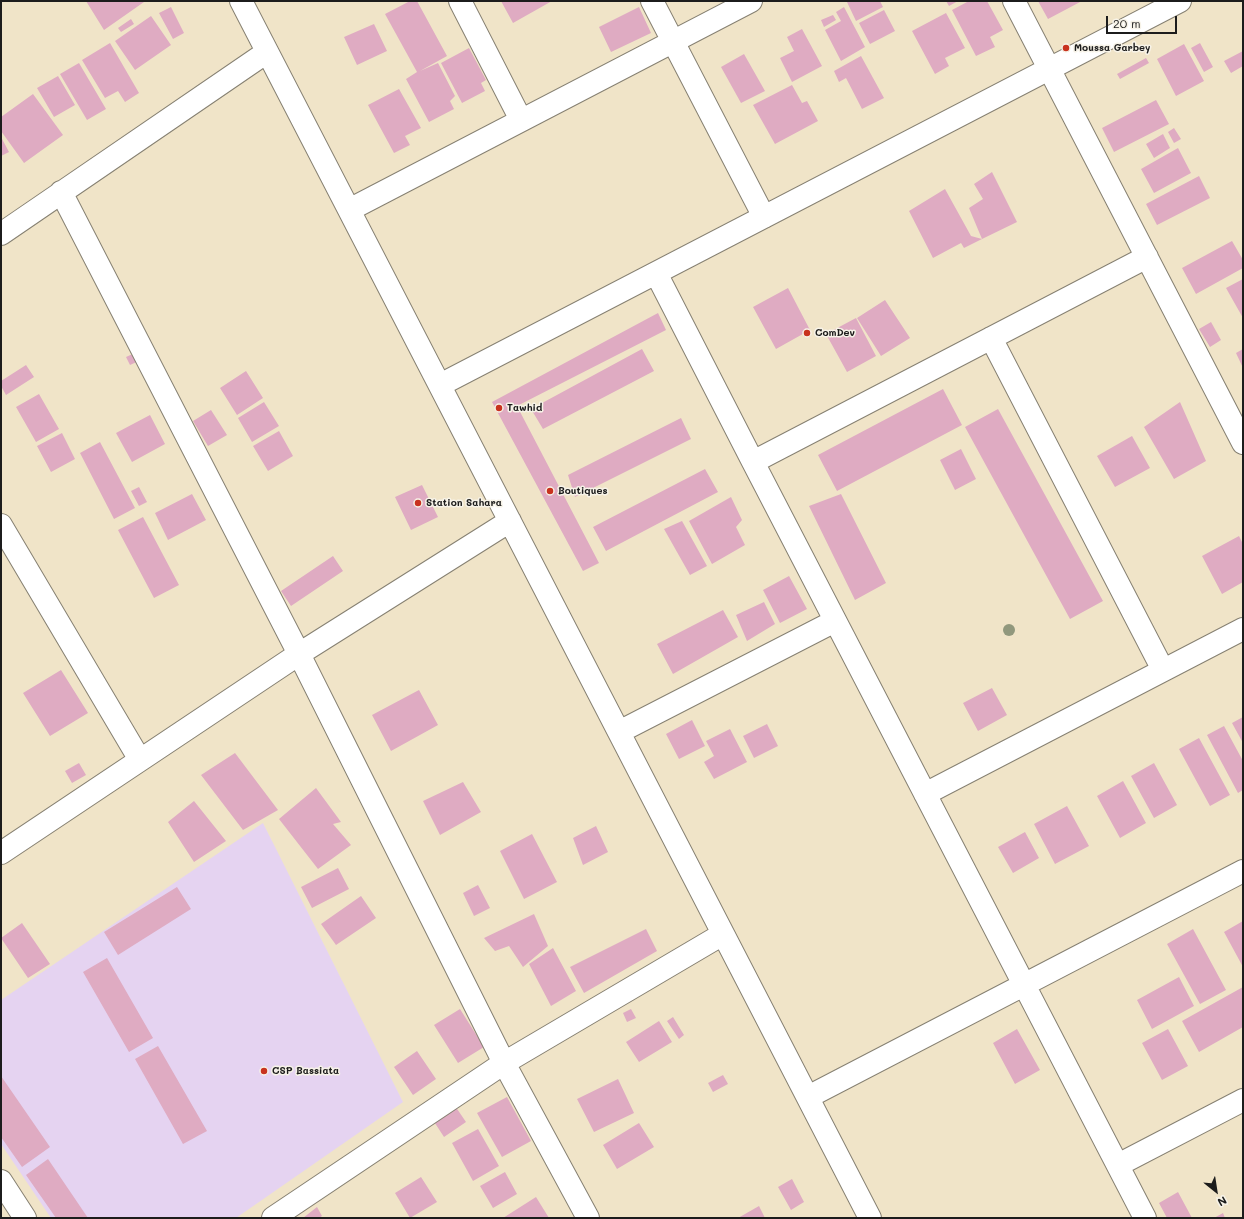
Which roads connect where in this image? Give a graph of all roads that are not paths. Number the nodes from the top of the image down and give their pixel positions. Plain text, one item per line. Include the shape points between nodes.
1 (241, 1) edge
2 (460, 1) edge
3 (652, 1) edge
4 (751, 1) edge
5 (1014, 1) edge
6 (1180, 1) edge
7 (673, 41) junction
8 (267, 52) junction
9 (1049, 69) junction
10 (520, 120) junction
11 (62, 192) junction
12 (349, 210) junction
13 (764, 217) junction
14 (1, 234) edge
15 (1147, 257) junction
16 (656, 273) junction
17 (991, 338) junction
18 (440, 385) junction
19 (1235, 409) edge
20 (1243, 443) edge
21 (753, 462) junction
22 (510, 521) junction
23 (1, 524) edge
24 (835, 621) junction
25 (1243, 629) edge
26 (299, 654) junction
27 (1163, 670) junction
28 (619, 732) junction
29 (140, 760) junction
30 (925, 794) junction
31 (1, 853) edge
32 (1243, 871) edge
33 (724, 934) junction
34 (1024, 984) junction
35 (504, 1063) junction
36 (808, 1097) junction
37 (1243, 1100) edge
38 (1118, 1165) junction
39 (1, 1181) edge
40 (25, 1218) edge
41 (273, 1218) edge
42 (588, 1218) edge
43 (870, 1218) edge
44 (1145, 1218) edge

1 - 8 street
2 - 10 street
3 - 7 street
4 - 7 street
5 - 9 street
6 - 9 street
7 - 10 street
7 - 13 street
8 - 11 street
8 - 12 street
9 - 13 street
9 - 15 street
10 - 12 street
11 - 14 street
11 - 26 street
12 - 18 street
13 - 16 street
15 - 17 street
15 - 19 street
16 - 18 street
16 - 21 street
17 - 21 street
17 - 27 street
18 - 22 street
19 - 20 street
21 - 24 street
22 - 26 street
22 - 28 street
23 - 29 street
24 - 28 street
24 - 30 street
25 - 27 street
26 - 29 street
26 - 35 street
27 - 30 street
28 - 33 street
29 - 31 street
30 - 34 street
32 - 34 street
33 - 35 street
33 - 36 street
34 - 36 street
34 - 38 street
35 - 41 street
35 - 42 street
36 - 43 street
37 - 38 street
38 - 44 street
39 - 40 street

